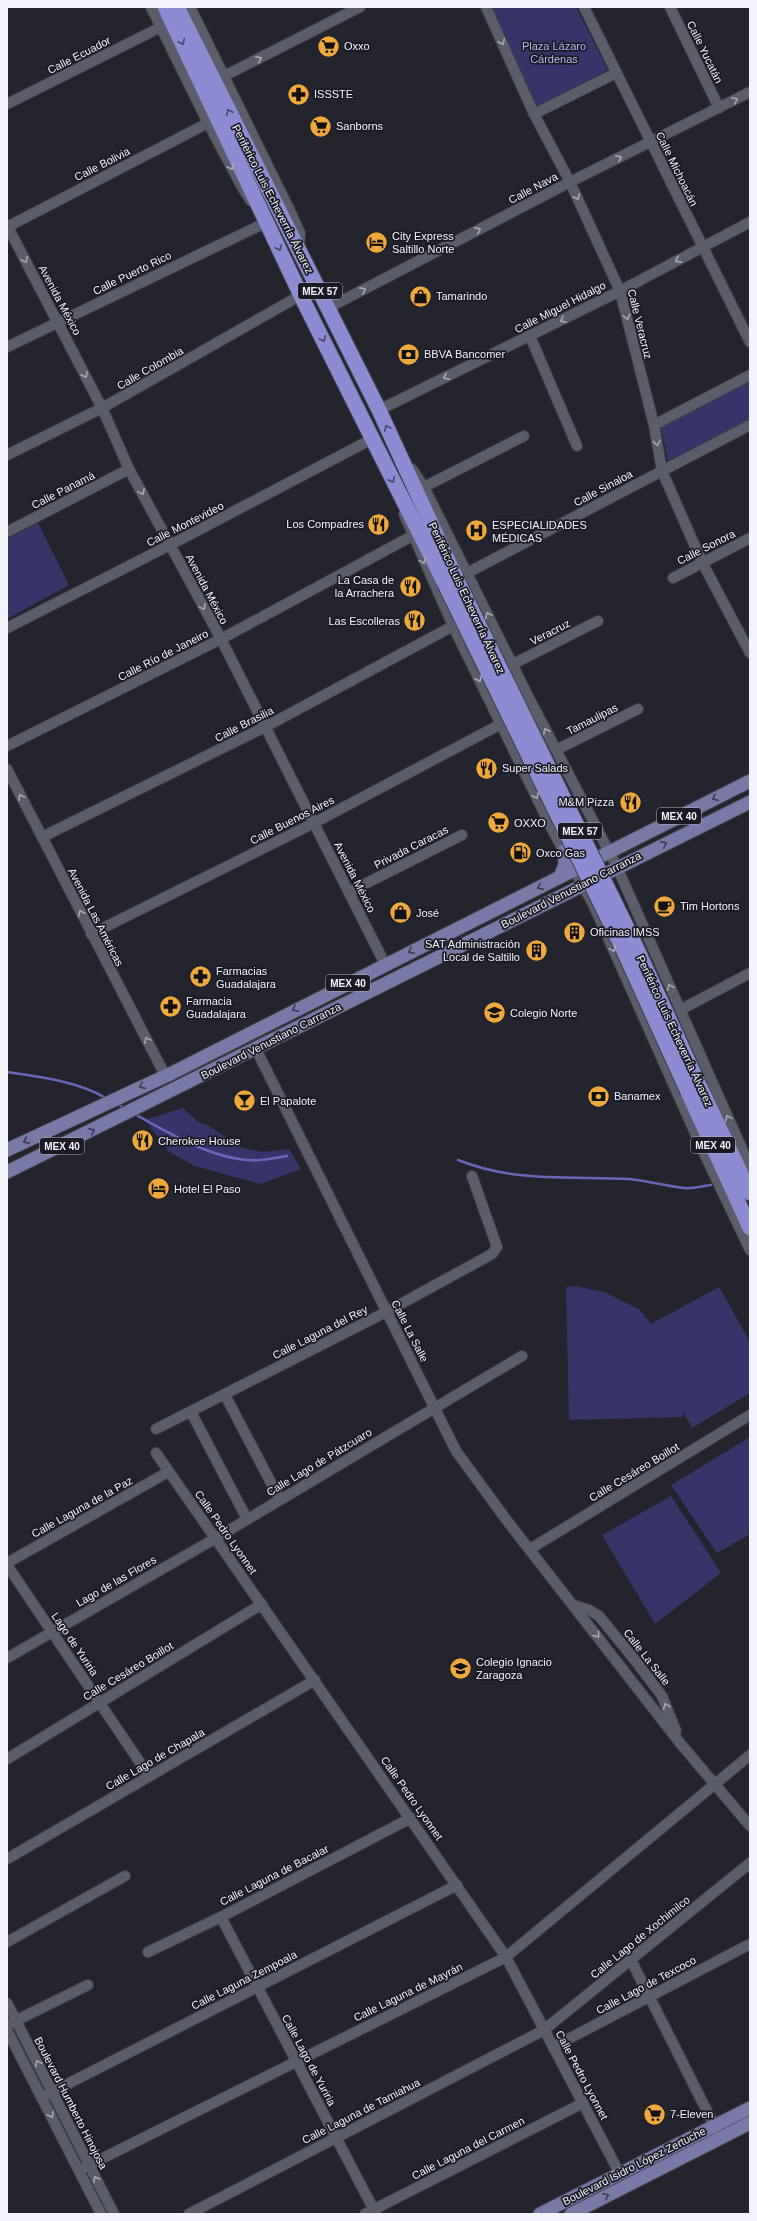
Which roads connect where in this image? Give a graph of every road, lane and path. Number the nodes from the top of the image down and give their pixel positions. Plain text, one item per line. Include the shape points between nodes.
1 (151, 7) edge
2 (165, 7) edge
3 (177, 7) edge
4 (190, 7) edge
5 (360, 7) edge
6 (486, 7) edge
7 (584, 7) edge
8 (670, 7) edge
9 (161, 27) junction
10 (616, 72) junction
11 (224, 76) junction
12 (750, 92) edge
13 (7, 104) edge
14 (719, 108) junction
15 (534, 114) junction
16 (208, 123) junction
17 (651, 142) junction
18 (570, 182) junction
19 (265, 218) junction
20 (750, 222) edge
21 (7, 226) edge
22 (702, 247) junction
23 (298, 253) junction
24 (620, 291) junction
25 (302, 295) junction
26 (328, 308) junction
27 (58, 322) junction
28 (530, 336) junction
29 (750, 342) edge
30 (7, 348) edge
31 (750, 375) edge
32 (102, 408) junction
33 (379, 410) junction
34 (654, 425) junction
35 (750, 425) edge
36 (524, 436) dead end
37 (372, 439) junction
38 (577, 446) dead end
39 (397, 448) junction
40 (7, 455) edge
41 (129, 469) junction
42 (662, 471) junction
43 (424, 487) junction
44 (402, 499) junction
45 (7, 532) edge
46 (412, 536) junction
47 (750, 538) edge
48 (170, 546) junction
49 (702, 562) junction
50 (456, 578) junction
51 (673, 578) dead end
52 (598, 621) dead end
53 (453, 626) junction
54 (7, 628) edge
55 (221, 639) junction
56 (750, 653) edge
57 (513, 664) junction
58 (638, 709) dead end
59 (501, 724) junction
60 (265, 727) junction
61 (7, 746) edge
62 (556, 750) junction
63 (7, 769) edge
64 (750, 781) edge
65 (750, 802) edge
66 (314, 823) junction
67 (554, 831) junction
68 (597, 831) junction
69 (462, 835) dead end
70 (42, 837) junction
71 (564, 850) junction
72 (609, 852) junction
73 (617, 867) junction
74 (575, 869) junction
75 (560, 877) junction
76 (583, 885) junction
77 (628, 891) junction
78 (349, 892) junction
79 (594, 906) junction
80 (91, 934) junction
81 (385, 964) junction
82 (750, 973) edge
83 (680, 1010) junction
84 (256, 1049) junction
85 (165, 1075) junction
86 (694, 1089) junction
87 (7, 1150) edge
88 (750, 1167) edge
89 (7, 1172) edge
90 (472, 1176) dead end
91 (750, 1193) edge
92 (750, 1228) edge
93 (750, 1250) edge
94 (386, 1312) junction
95 (522, 1356) dead end
96 (225, 1395) junction
97 (434, 1407) junction
98 (191, 1412) junction
99 (750, 1415) edge
100 (156, 1429) dead end
101 (156, 1453) dead end
102 (168, 1472) junction
103 (280, 1500) junction
104 (247, 1519) junction
105 (216, 1538) junction
106 (530, 1549) junction
107 (7, 1564) edge
108 (262, 1604) junction
109 (573, 1604) junction
110 (52, 1632) junction
111 (7, 1658) edge
112 (315, 1680) junction
113 (100, 1702) junction
114 (680, 1743) junction
115 (750, 1755) edge
116 (7, 1759) edge
117 (149, 1776) junction
118 (714, 1784) junction
119 (410, 1818) junction
120 (750, 1826) edge
121 (7, 1859) edge
122 (750, 1863) edge
123 (125, 1876) dead end
124 (457, 1885) junction
125 (220, 1917) junction
126 (7, 1942) edge
127 (750, 1944) edge
128 (148, 1952) dead end
129 (506, 1957) junction
130 (631, 1960) junction
131 (88, 1985) dead end
132 (258, 1987) junction
133 (650, 1997) junction
134 (7, 2003) edge
135 (12, 2023) edge
136 (7, 2030) edge
137 (544, 2030) junction
138 (553, 2047) junction
139 (296, 2061) junction
140 (52, 2092) junction
141 (42, 2097) junction
142 (583, 2103) junction
143 (750, 2108) edge
144 (750, 2123) edge
145 (714, 2126) junction
146 (336, 2137) junction
147 (720, 2138) junction
148 (88, 2165) junction
149 (79, 2170) junction
150 (620, 2174) junction
151 (563, 2209) edge
152 (371, 2212) edge
153 (101, 2214) edge
154 (114, 2214) edge
155 (189, 2214) edge
156 (540, 2214) edge
157 (571, 2214) edge

1 - 9 street
2 -> 19 highway, Periférico Luis Echeverría Álvarez / MEX 57
23 -> 3 highway, Periférico Luis Echeverría Álvarez / MEX 57
4 - 11 street
11 -> 5 street
6 -> 15 street, Calle Veracruz
7 - 10 street, Calle Michoacán
8 - 14 street, Calle Yucatán
9 - 13 street, Calle Ecuador
9 - 16 street
10 - 15 street
10 - 17 street, Calle Michoacán
11 - 23 street via 300,233
14 -> 12 street, Calle Nava
14 - 17 street, Calle Nava
15 - 18 street, Calle Veracruz
16 -> 19 street via 242,189
16 - 21 street, Calle Bolivia
18 -> 17 street, Calle Nava
17 - 22 street, Calle Michoacán
18 -> 24 street, Calle Veracruz
26 -> 18 street, Calle Nava
19 -> 25 highway, Periférico Luis Echeverría Álvarez / MEX 57
19 - 27 street, Calle Puerto Rico
20 - 22 street, Calle Miguel Hidalgo
21 -> 27 street, Avenida México
22 -> 24 street, Calle Miguel Hidalgo
22 - 29 street, Calle Michoacán
23 - 26 highway, Periférico Luis Echeverría Álvarez / MEX 57
24 -> 28 street, Calle Miguel Hidalgo
24 -> 34 street, Calle Veracruz
25 - 32 street, Calle Colombia
25 -> 37 highway, Periférico Luis Echeverría Álvarez / MEX 57
26 - 33 highway, Periférico Luis Echeverría Álvarez / MEX 57
27 - 30 street, Calle Puerto Rico
27 -> 32 street, Avenida México
28 -> 33 street, Calle Miguel Hidalgo
28 - 38 street
31 - 34 street
32 - 40 street, Calle Colombia
32 - 41 street, Avenida México
39 -> 33 highway, Periférico Luis Echeverría Álvarez / MEX 57
34 -> 42 street, Calle Veracruz
35 - 42 street, Calle Sinaloa
36 - 43 street
37 -> 44 highway, Periférico Luis Echeverría Álvarez / MEX 57
37 - 48 street, Calle Montevideo
39 - 43 street
39 - 50 highway, Periférico Luis Echeverría Álvarez / MEX 57
41 - 45 street, Calle Panamá
41 -> 48 street, Avenida México
42 - 49 street, Calle Veracruz
42 - 50 street, Calle Sinaloa
43 - 50 street
44 - 46 street, Periférico Luis Echeverría Álvarez via 402,509
44 - 50 highway, Periférico Luis Echeverría Álvarez / MEX 57
46 -> 53 street, Periférico Luis Echeverría Álvarez
46 - 55 street, Calle Río de Janeiro
47 - 49 street, Calle Sonora
48 - 54 street, Calle Montevideo
48 -> 55 street, Avenida México
49 - 51 street, Calle Sonora
49 - 56 street, Calle Veracruz
57 -> 50 street
50 - 86 highway, Periférico Luis Echeverría Álvarez / MEX 57, bridge via 622,947
52 - 57 street, Veracruz
53 -> 59 street, Periférico Luis Echeverría Álvarez
53 - 60 street, Calle Brasilia
55 - 60 street, Avenida México
55 - 61 street, Calle Río de Janeiro
62 -> 57 street
58 - 62 street, Tamaulipas
59 - 66 street, Calle Buenos Aires
59 -> 67 street, Periférico Luis Echeverría Álvarez
60 - 66 street, Avenida México
60 - 70 street, Calle Brasilia
62 - 68 street
70 -> 63 street, Avenida Las Américas
64 -> 72 main road, Boulevard Venustiano Carranza / MEX 40
73 -> 65 main road, Boulevard Venustiano Carranza / MEX 40
66 - 78 street, Avenida México
66 - 80 street, Calle Buenos Aires
67 - 68 street via 570,850 582,852 593,845
67 - 71 street, Periférico Luis Echeverría Álvarez
68 - 72 street
69 - 78 street, Privada Caracas
80 -> 70 street, Avenida Las Américas
71 - 74 street, Periférico Luis Echeverría Álvarez
71 - 75 main road via 565,865
72 - 73 street
72 - 74 main road, Boulevard Venustiano Carranza / MEX 40
73 - 76 main road, Boulevard Venustiano Carranza / MEX 40
73 - 77 street
74 - 75 main road, Boulevard Venustiano Carranza / MEX 40
74 - 76 street, Periférico Luis Echeverría Álvarez
75 -> 81 main road, Boulevard Venustiano Carranza / MEX 40
76 - 79 street, Periférico Luis Echeverría Álvarez
76 - 84 main road, Boulevard Venustiano Carranza / MEX 40
77 - 79 street via 615,885 608,885 598,892
83 -> 77 street
78 - 81 street, Avenida México
79 -> 93 street, Periférico Luis Echeverría Álvarez
85 -> 80 street, Avenida Las Américas
81 -> 85 main road, Boulevard Venustiano Carranza / MEX 40
82 - 83 street
88 -> 83 street
89 -> 84 main road, Boulevard Venustiano Carranza / MEX 40
84 - 94 street, Calle La Salle
85 -> 87 main road, Boulevard Venustiano Carranza / MEX 40
86 - 91 highway, Periférico Luis Echeverría Álvarez / MEX 40
86 - 92 highway, Periférico Luis Echeverría Álvarez / MEX 40
90 - 94 street, Calle Laguna del Rey via 496,1243 492,1254
94 - 96 street, Calle Laguna del Rey
94 - 97 street, Calle La Salle
95 - 97 street, Calle Lago de Pátzcuaro
96 - 98 street, Calle Laguna del Rey
96 - 103 street
97 - 103 street, Calle Lago de Pátzcuaro
97 - 106 street, Calle La Salle via 456,1452
98 - 100 street, Calle Laguna del Rey
98 - 104 street
99 - 106 street, Calle Cesáreo Boillot
101 - 102 street, Calle Pedro Lyonnet
102 - 105 street, Calle Pedro Lyonnet
102 - 107 street, Calle Laguna de la Paz
103 - 104 street, Calle Lago de Pátzcuaro
104 - 105 street, Calle Lago de Pátzcuaro
105 - 108 street, Calle Pedro Lyonnet
105 - 110 street, Lago de las Flores
106 - 109 street, Calle La Salle
107 - 110 street, Lago de Yuriria
108 - 112 street, Calle Pedro Lyonnet
108 - 113 street, Calle Cesáreo Boillot
109 -> 114 street, Calle La Salle
114 -> 109 street, Calle La Salle via 662,1696 634,1659 599,1616
110 - 111 street, Lago de las Flores
110 - 113 street, Lago de Yuriria
112 - 117 street, Calle Lago de Chapala
112 - 119 street, Calle Pedro Lyonnet
113 - 116 street, Calle Cesáreo Boillot
113 - 117 street, Lago de Yuriria
114 - 118 street, Calle La Salle
115 - 118 street, Calle Laguna de Mayrán
117 - 121 street, Calle Lago de Chapala
118 - 120 street, Calle La Salle
118 - 129 street, Calle Laguna de Mayrán
119 - 124 street, Calle Pedro Lyonnet
119 - 125 street, Calle Laguna de Bacalar
122 - 130 street, Calle Lago de Xochimilco
123 - 126 street
124 - 129 street, Calle Pedro Lyonnet
124 - 132 street, Calle Laguna Zempoala
125 - 128 street, Calle Laguna de Bacalar
125 - 132 street, Calle Lago de Yuriria
127 - 133 street, Calle Lago de Texcoco
129 - 137 street, Calle Pedro Lyonnet
129 - 139 street, Calle Laguna de Mayrán
130 - 133 street
130 - 137 street, Calle Lago de Xochimilco
131 - 135 street
132 - 139 street, Calle Lago de Yuriria
132 - 140 street, Calle Laguna Zempoala
133 - 138 street, Calle Lago de Texcoco
133 - 145 street
134 - 135 street, Boulevard Humberto Hinojosa
140 -> 135 street, Boulevard Humberto Hinojosa
136 - 141 street, Boulevard Humberto Hinojosa
137 - 138 street, Calle Pedro Lyonnet
137 - 146 street, Calle Laguna de Tamiahua
138 - 142 street, Calle Pedro Lyonnet
139 - 146 street, Calle Lago de Yuriria
139 - 148 street, Calle Laguna de Mayrán
140 - 141 street, Calle Laguna Zempoala
140 - 148 street, Boulevard Humberto Hinojosa
141 -> 149 street, Boulevard Humberto Hinojosa
142 - 150 street, Calle Pedro Lyonnet
142 - 152 street, Calle Laguna del Carmen
143 - 145 main road, Boulevard Isidro López Zertuche
144 - 147 main road, Boulevard Isidro López Zertuche
145 - 147 street
145 - 150 main road, Boulevard Isidro López Zertuche
146 - 152 street, Calle Lago de Yuriria
146 - 155 street, Calle Laguna de Tamiahua
157 -> 147 main road, Boulevard Isidro López Zertuche
148 - 149 street, Calle Laguna de Mayrán
154 -> 148 street, Boulevard Humberto Hinojosa
149 - 153 street, Boulevard Humberto Hinojosa
150 - 151 main road, Boulevard Isidro López Zertuche
151 - 156 main road, Boulevard Isidro López Zertuche

